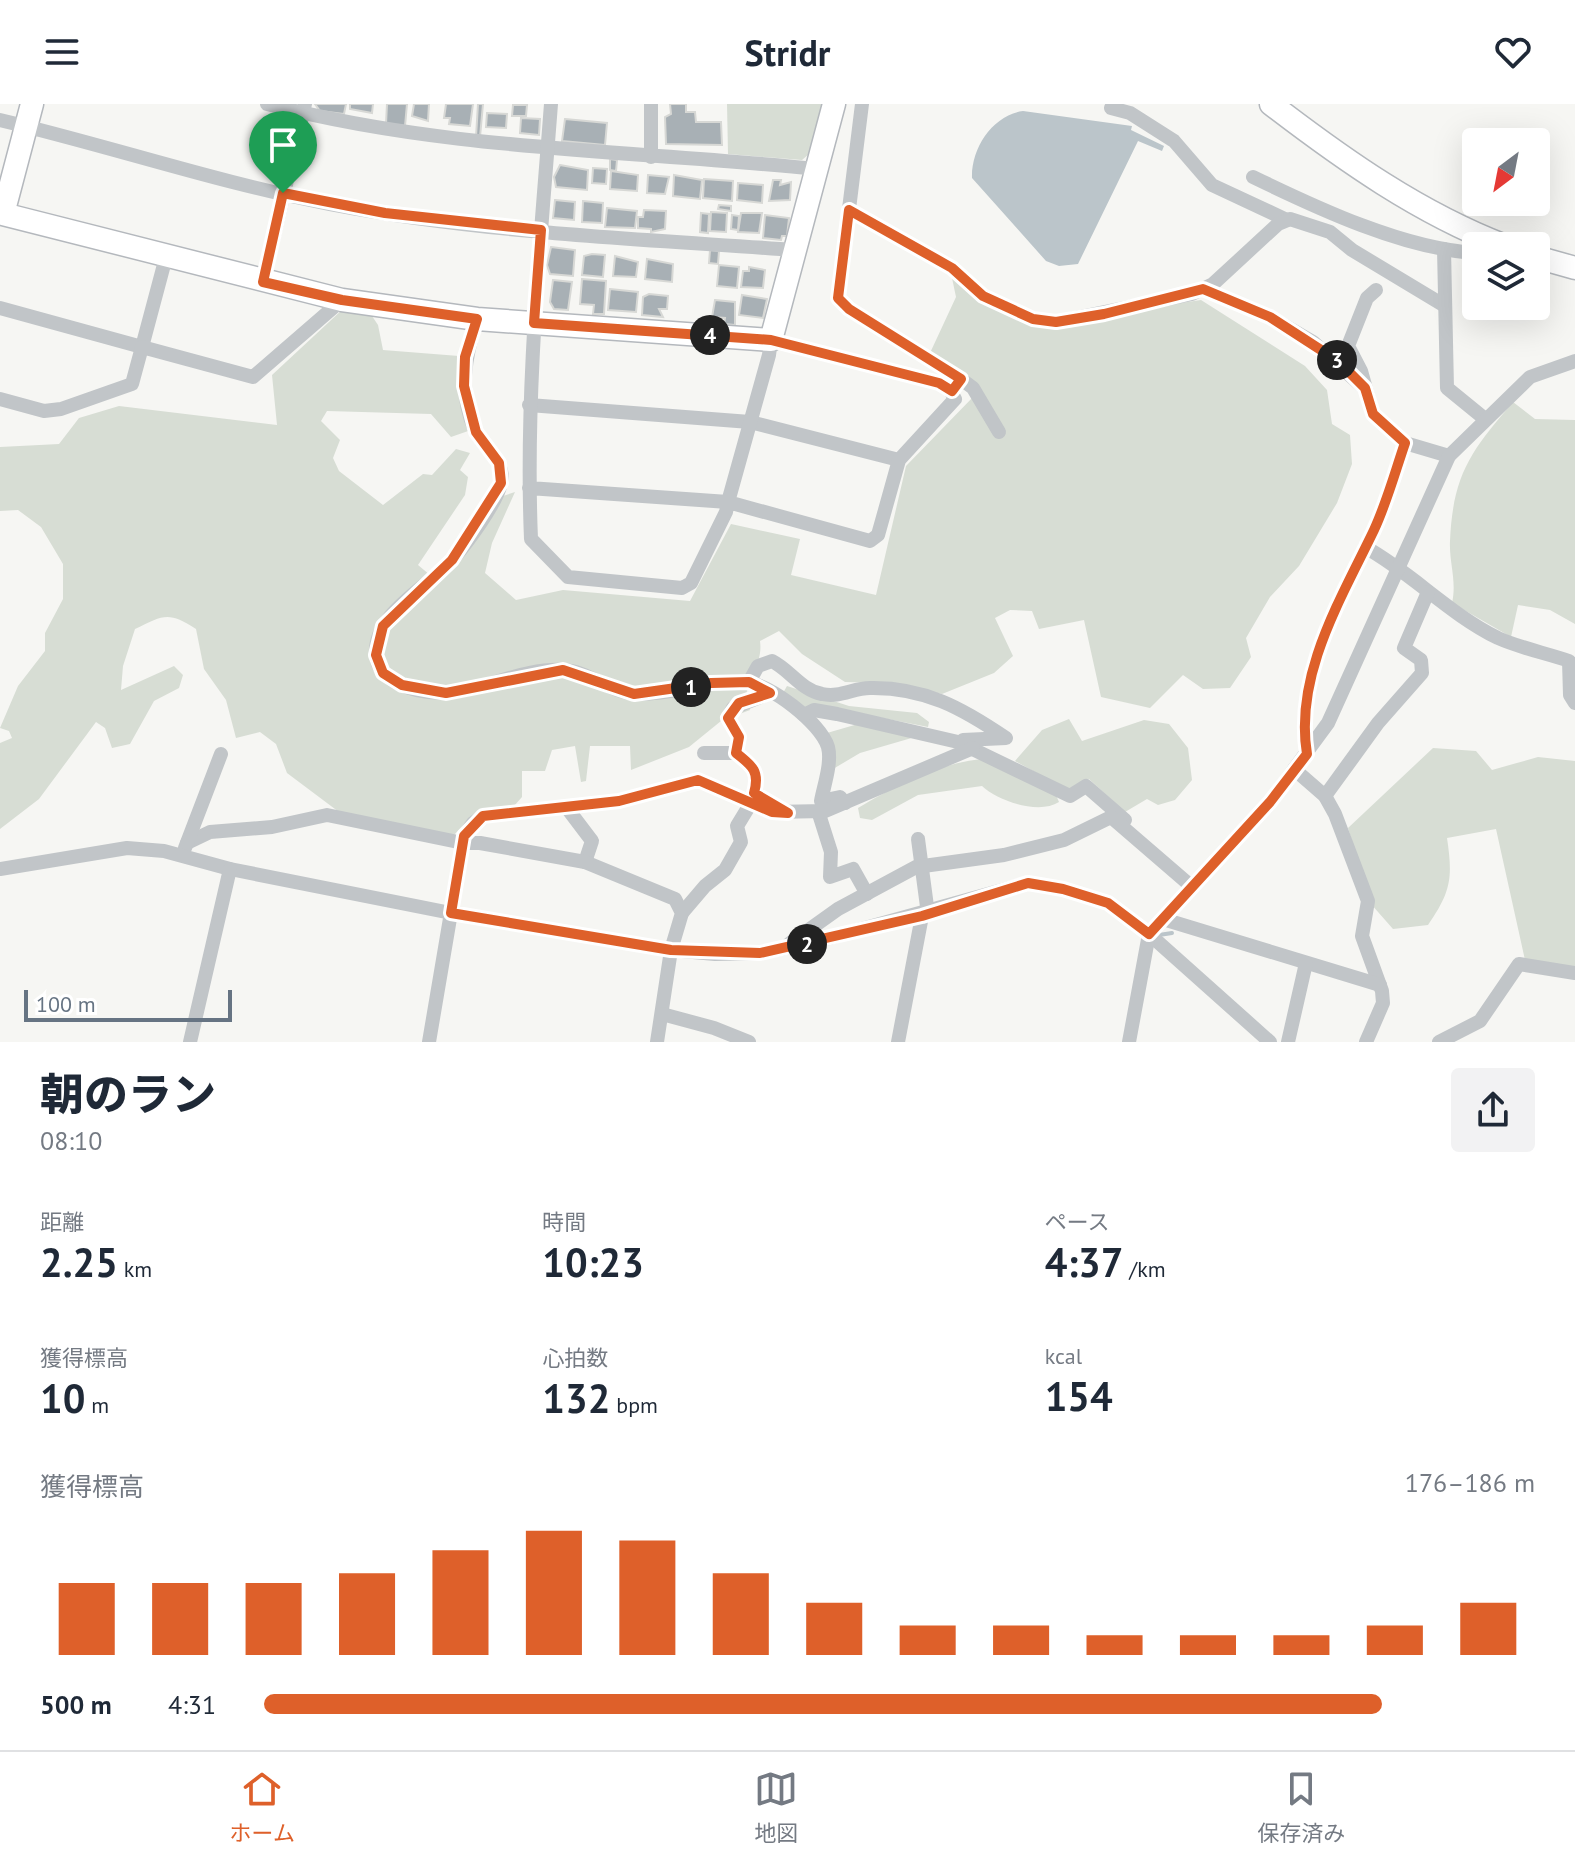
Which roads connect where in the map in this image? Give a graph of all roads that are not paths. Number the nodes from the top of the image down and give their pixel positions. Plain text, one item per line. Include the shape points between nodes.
1 (267, 104) edge
2 (551, 104) edge
3 (651, 104) edge
4 (834, 104) edge
5 (862, 104) edge
6 (1271, 104) edge
7 (1111, 108) dead end
8 (304, 109) edge
9 (29, 115) edge
10 (0, 120) edge
11 (548, 149) junction
12 (651, 157) junction
13 (817, 169) junction
14 (1253, 177) dead end
15 (283, 193) junction
16 (849, 210) junction
17 (1, 217) edge
18 (1287, 220) junction
19 (541, 230) junction
20 (1465, 232) edge
21 (1462, 248) edge
22 (1444, 249) junction
23 (795, 250) junction
24 (166, 257) junction
25 (1550, 261) edge
26 (1575, 268) edge
27 (263, 282) junction
28 (1203, 289) junction
29 (1376, 290) dead end
30 (342, 300) junction
31 (1445, 306) junction
32 (0, 308) edge
33 (477, 319) junction
34 (534, 323) junction
35 (771, 340) junction
36 (142, 347) junction
37 (1575, 361) edge
38 (956, 385) junction
39 (1365, 388) junction
40 (0, 399) edge
41 (529, 405) junction
42 (1485, 419) junction
43 (750, 422) junction
44 (999, 432) dead end
45 (1405, 443) junction
46 (1449, 456) junction
47 (899, 460) junction
48 (529, 488) junction
49 (728, 502) junction
50 (1365, 547) junction
51 (1399, 566) junction
52 (1428, 592) junction
53 (749, 682) junction
54 (770, 693) junction
55 (1575, 703) edge
56 (804, 715) junction
57 (958, 742) junction
58 (973, 748) junction
59 (704, 753) dead end
60 (736, 753) junction
61 (221, 754) dead end
62 (1307, 754) junction
63 (1294, 769) junction
64 (1325, 796) junction
65 (751, 803) junction
66 (845, 803) junction
67 (567, 808) junction
68 (818, 811) junction
69 (788, 813) junction
70 (918, 839) dead end
71 (463, 843) junction
72 (184, 850) junction
73 (585, 862) junction
74 (923, 866) junction
75 (0, 869) edge
76 (230, 869) junction
77 (1193, 883) junction
78 (867, 894) junction
79 (451, 913) junction
80 (682, 913) junction
81 (925, 915) junction
82 (1163, 919) junction
83 (1149, 934) junction
84 (782, 949) junction
85 (671, 950) junction
86 (1306, 963) junction
87 (1575, 973) edge
88 (1380, 985) junction
89 (662, 1014) junction
90 (190, 1042) edge
91 (429, 1042) edge
92 (657, 1042) edge
93 (749, 1042) edge
94 (898, 1042) edge
95 (1129, 1042) edge
96 (1270, 1042) edge
97 (1288, 1042) edge
98 (1366, 1042) edge
99 (1439, 1042) edge

1 - 8 street
2 - 11 street
3 - 12 street
4 - 13 street
5 - 16 street
6 - 20 street via 1393,190
7 - 18 street via 1130,113 1174,141 1212,185
8 - 11 street via 434,137
8 - 15 street
9 - 10 street
9 - 15 street
9 - 17 street
11 - 12 street
11 - 19 street
12 - 13 street
13 - 23 street
14 - 22 street via 1327,212
15 - 19 street via 398,215
15 - 27 street
16 - 28 street via 952,268 983,296 1033,319 1056,322 1104,314
16 - 38 street via 838,298
17 - 24 street
18 - 28 street
18 - 31 street via 1330,232
19 - 23 street
19 - 34 street
21 - 22 street
22 - 31 street
23 - 35 street
24 - 27 street
24 - 36 street
25 - 26 street
27 - 30 street
28 - 39 street via 1313,342
29 - 39 street via 1367,298 1348,346
30 - 33 street
30 - 36 street via 253,377
31 - 42 street via 1447,388
32 - 36 street
33 - 34 street
33 - 53 street via 465,357 464,386 476,432 499,463 501,483 452,560 383,626 376,655 383,673 402,685 446,693 563,670 634,694
34 - 35 street
34 - 41 street
35 - 38 street
35 - 43 street
36 - 40 street via 132,384 44,411
37 - 42 street via 1530,377
38 - 44 street via 973,388
38 - 47 street via 953,404
39 - 45 street via 1373,414
41 - 43 street
41 - 48 street
42 - 46 street
43 - 47 street
43 - 49 street
45 - 46 street
45 - 50 street
46 - 51 street
47 - 49 street via 878,535 870,541
48 - 49 street
48 - 49 street via 531,539 568,577 682,588 691,583
50 - 51 street
50 - 62 street via 1303,701
51 - 52 street
51 - 62 street via 1328,723
52 - 55 street via 1499,638 1569,661
52 - 64 street via 1404,648 1421,660 1422,673
53 - 54 street
53 - 57 street via 758,666 772,661 824,695 864,688 922,692 962,708 1006,738
54 - 56 street
54 - 60 street via 733,708 728,718 739,737
56 - 57 street via 814,710 837,714
56 - 66 street via 827,746 821,801 840,797
57 - 58 street
58 - 66 street
58 - 77 street via 1070,796 1086,786
59 - 60 street
60 - 69 street via 755,768 754,793
61 - 72 street
62 - 63 street
63 - 64 street
63 - 77 street
64 - 88 street via 1368,901 1362,936
65 - 67 street via 698,780 619,801
65 - 69 street
65 - 80 street via 737,826 741,842 725,870
66 - 68 street
67 - 71 street via 483,816
67 - 73 street via 592,841
68 - 69 street
68 - 78 street via 831,852 830,877 853,869
70 - 74 street
71 - 72 street via 327,815 210,832
71 - 73 street
71 - 79 street
72 - 75 street via 127,848
72 - 76 street
73 - 80 street via 675,899
74 - 77 street via 1064,840 1111,817
74 - 78 street
74 - 81 street
76 - 79 street
76 - 90 street
77 - 82 street
78 - 84 street
79 - 85 street
79 - 91 street
80 - 85 street
81 - 83 street via 1028,883 1108,903
81 - 84 street
81 - 94 street
82 - 83 street
82 - 86 street
83 - 95 street
83 - 96 street
84 - 85 street via 715,954
85 - 89 street
86 - 88 street
86 - 97 street
87 - 99 street via 1519,964 1480,1021
88 - 98 street via 1383,1003
89 - 92 street
89 - 93 street

